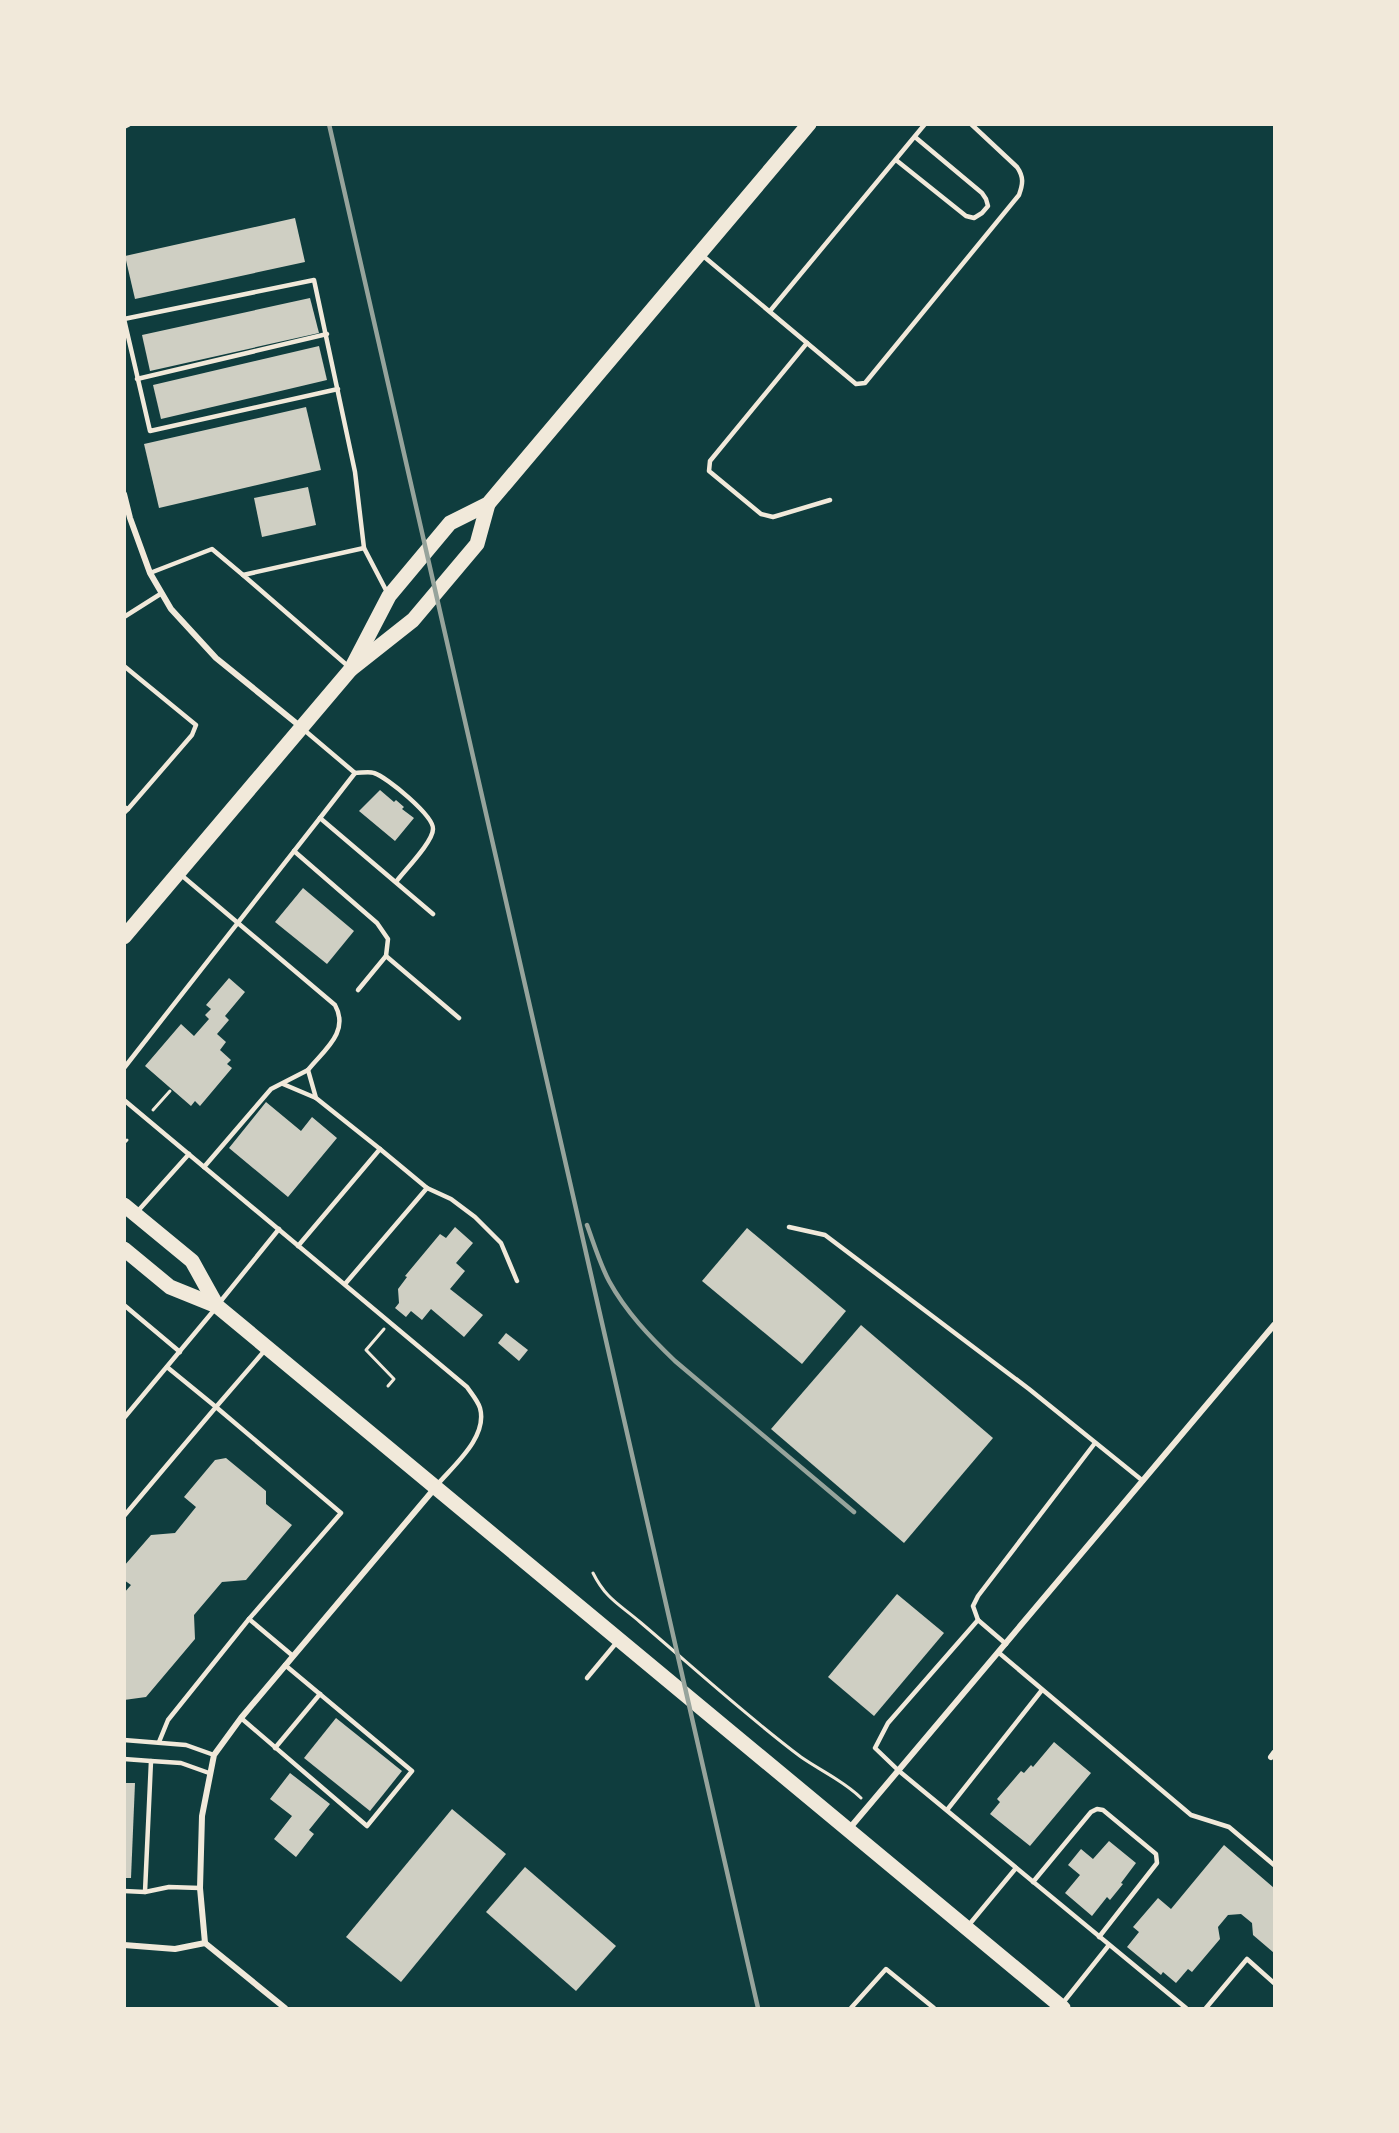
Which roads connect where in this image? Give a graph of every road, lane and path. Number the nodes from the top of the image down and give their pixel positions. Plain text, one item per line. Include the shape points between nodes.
1 (809, 124) edge
2 (925, 124) edge
3 (971, 124) edge
4 (915, 137) junction
5 (896, 160) junction
6 (701, 254) junction
7 (770, 311) junction
8 (124, 319) edge
9 (327, 334) junction
10 (807, 343) junction
11 (137, 379) junction
12 (338, 389) junction
13 (124, 494) edge
14 (830, 500) dead end
15 (488, 504) junction
16 (364, 548) junction
17 (150, 573) junction
18 (243, 575) junction
19 (162, 593) junction
20 (389, 596) junction
21 (124, 617) edge
22 (124, 666) edge
23 (351, 669) junction
24 (301, 728) junction
25 (355, 773) junction
26 (126, 810) edge
27 (320, 818) junction
28 (294, 851) junction
29 (178, 873) junction
30 (396, 882) junction
31 (433, 914) dead end
32 (237, 924) junction
33 (124, 937) edge
34 (386, 956) junction
35 (358, 990) dead end
36 (459, 1018) dead end
37 (124, 1068) edge
38 (308, 1070) junction
39 (282, 1083) junction
40 (170, 1091) dead end
41 (316, 1098) junction
42 (124, 1100) edge
43 (152, 1111) dead end
44 (380, 1149) junction
45 (189, 1154) junction
46 (204, 1167) junction
47 (427, 1188) junction
48 (130, 1210) edge
49 (789, 1227) dead end
50 (279, 1229) junction
51 (298, 1246) junction
52 (124, 1249) edge
53 (516, 1281) dead end
54 (345, 1284) junction
55 (124, 1305) edge
56 (217, 1306) junction
57 (390, 1322) junction
58 (1275, 1325) edge
59 (267, 1347) junction
60 (180, 1352) junction
61 (167, 1366) junction
62 (388, 1386) dead end
63 (216, 1407) junction
64 (124, 1418) edge
65 (1095, 1443) junction
66 (1143, 1481) junction
67 (435, 1487) junction
68 (124, 1516) edge
69 (593, 1574) dead end
70 (249, 1619) junction
71 (978, 1620) junction
72 (619, 1640) junction
73 (1006, 1644) junction
74 (999, 1652) junction
75 (293, 1656) junction
76 (285, 1665) junction
77 (586, 1678) dead end
78 (1042, 1690) junction
79 (320, 1694) junction
80 (241, 1718) junction
81 (124, 1740) edge
82 (159, 1742) junction
83 (275, 1748) junction
84 (214, 1755) junction
85 (124, 1759) edge
86 (151, 1761) junction
87 (899, 1770) junction
88 (209, 1773) junction
89 (868, 1807) junction
90 (946, 1810) junction
91 (849, 1830) junction
92 (1275, 1865) edge
93 (1016, 1868) junction
94 (1033, 1882) junction
95 (200, 1888) junction
96 (124, 1891) edge
97 (145, 1892) junction
98 (966, 1928) junction
99 (1099, 1937) junction
100 (205, 1943) junction
101 (124, 1945) edge
102 (1109, 1945) junction
103 (1275, 1983) edge
104 (1061, 2007) edge
105 (285, 2008) edge
106 (852, 2008) edge
107 (934, 2008) edge
108 (1186, 2008) edge
109 (1206, 2008) edge

1 - 6 main road
2 - 4 lane
3 - 10 lane via 1022,173 1022,187 1013,205 866,383 856,384
4 - 5 lane
4 - 5 lane via 982,193 988,206 974,218 966,216
5 - 7 lane
6 - 7 lane
6 - 15 main road
7 - 10 lane
8 - 9 lane via 314,280
8 - 11 lane
9 - 11 lane
9 - 12 lane
10 - 14 lane via 710,461 709,471 761,514 772,517
11 - 12 lane via 150,431
12 - 16 lane via 355,472
13 - 17 street
15 - 20 main road via 450,523
15 - 23 main road via 477,544 414,620
16 - 18 lane
16 - 20 lane
17 - 18 lane via 213,549
17 - 19 street
18 - 23 lane
19 - 21 lane
19 - 24 street via 171,609 216,658
20 - 23 main road
22 - 26 lane via 196,724 192,735
23 - 24 main road
24 - 25 lane
24 - 29 main road
25 - 27 lane
25 - 30 lane via 373,772 385,779 425,813 434,827 430,839
27 - 28 lane
27 - 30 lane
28 - 32 lane
28 - 34 lane via 377,923 388,939
29 - 32 lane
29 - 33 main road
30 - 31 lane
32 - 37 lane
32 - 38 lane via 340,1014 337,1034
34 - 35 lane
34 - 36 lane
38 - 39 lane
38 - 41 lane
39 - 41 lane
39 - 46 lane via 271,1089
40 - 43 path
41 - 44 lane
42 - 45 lane
44 - 47 lane
44 - 51 lane
45 - 46 lane
45 - 48 lane
46 - 50 lane
47 - 53 lane via 451,1199 501,1243
47 - 54 lane
48 - 56 main road via 192,1261
49 - 65 lane via 825,1235
50 - 51 lane
50 - 56 lane
51 - 54 lane
52 - 56 main road via 170,1287
54 - 57 lane
55 - 60 lane
56 - 59 main road
56 - 60 lane
57 - 62 path via 366,1350 394,1379
57 - 67 lane via 467,1387 480,1407 481,1423 474,1441
58 - 66 street
59 - 63 lane
59 - 67 main road
60 - 61 lane
61 - 63 lane
61 - 64 lane
63 - 68 lane
63 - 70 lane via 341,1513
65 - 66 lane
65 - 71 lane via 978,1596 973,1606
66 - 73 street
67 - 72 main road
67 - 75 street
69 - 89 path via 616,1605 775,1737 852,1789
70 - 75 lane
70 - 82 lane via 168,1720
71 - 73 lane
71 - 87 lane via 888,1723 875,1748
72 - 77 lane
72 - 91 main road
73 - 74 street
74 - 78 lane
74 - 87 street
75 - 76 street
76 - 79 lane
76 - 80 street
78 - 90 lane
78 - 92 lane via 1191,1815 1229,1827
79 - 83 lane
79 - 83 lane via 412,1772 367,1826
80 - 83 lane
80 - 84 street
81 - 82 lane
82 - 84 lane via 186,1745
84 - 88 street
85 - 86 lane
86 - 88 lane via 181,1763
86 - 97 lane
87 - 89 street
87 - 90 lane
88 - 95 street via 202,1816
89 - 91 street
90 - 93 lane
91 - 98 main road
93 - 94 lane
93 - 98 lane
94 - 99 lane
94 - 99 lane via 1097,1809 1156,1854 1157,1863
95 - 97 lane via 169,1887
95 - 100 street
96 - 97 lane
98 - 104 main road
99 - 102 lane
100 - 101 street via 175,1949
100 - 105 street
102 - 104 lane
102 - 108 lane
103 - 109 lane via 1247,1959
106 - 107 lane via 886,1969

